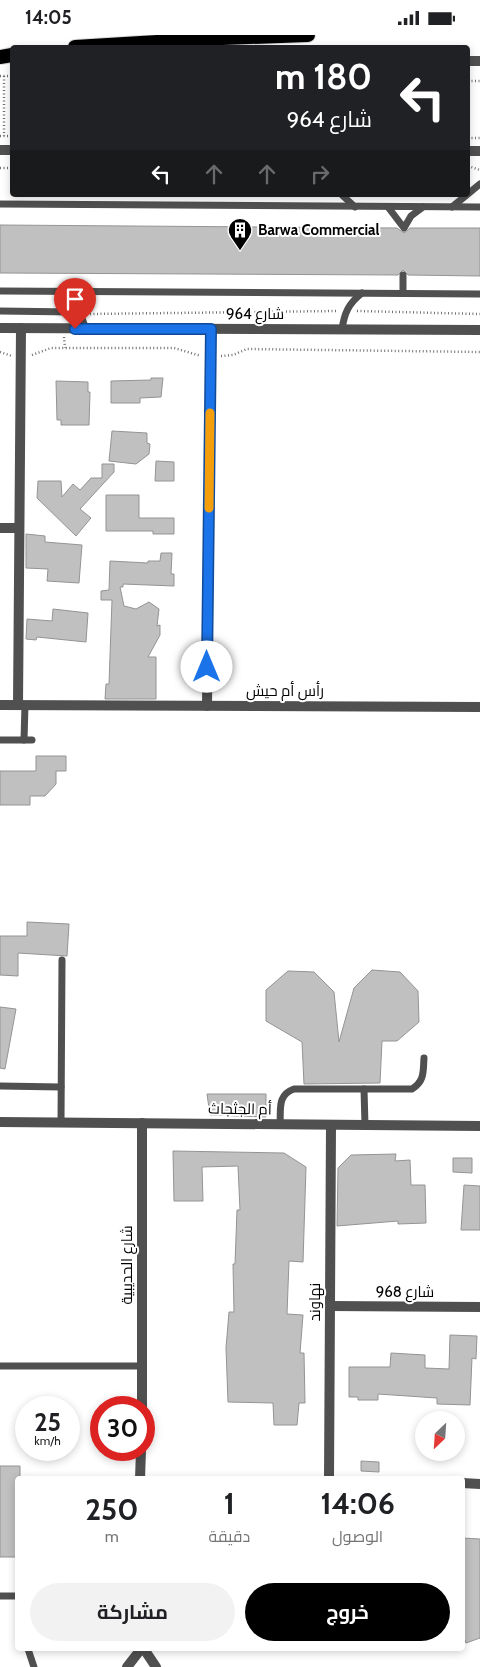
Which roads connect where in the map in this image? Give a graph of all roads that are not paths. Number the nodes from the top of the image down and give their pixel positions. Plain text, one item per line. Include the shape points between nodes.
1 (308, 35) edge
2 (108, 45) edge
3 (480, 184) edge
4 (470, 192) edge
5 (344, 197) edge
6 (464, 197) edge
7 (0, 204) edge
8 (355, 207) junction
9 (388, 207) junction
10 (423, 207) junction
11 (452, 207) junction
12 (480, 207) edge
13 (403, 275) dead end
14 (0, 291) edge
15 (362, 293) junction
16 (403, 293) junction
17 (478, 295) edge
18 (0, 311) edge
19 (0, 328) edge
20 (21, 328) junction
21 (86, 329) junction
22 (211, 329) junction
23 (342, 330) junction
24 (480, 330) edge
25 (0, 528) edge
26 (19, 528) junction
27 (0, 705) edge
28 (21, 705) junction
29 (207, 706) junction
30 (480, 707) edge
31 (0, 740) edge
32 (62, 960) dead end
33 (424, 1058) dead end
34 (0, 1086) edge
35 (61, 1087) junction
36 (364, 1089) junction
37 (0, 1122) edge
38 (61, 1123) junction
39 (142, 1123) junction
40 (280, 1125) junction
41 (331, 1125) junction
42 (365, 1125) junction
43 (480, 1126) edge
44 (330, 1306) junction
45 (480, 1307) edge
46 (0, 1365) edge
47 (142, 1366) junction
48 (142, 1396) edge
49 (141, 1461) edge
50 (140, 1476) edge
51 (328, 1476) edge
52 (465, 1483) edge
53 (480, 1484) edge
54 (0, 1596) edge
55 (15, 1596) edge
56 (29, 1651) edge
57 (141, 1651) edge
58 (144, 1651) edge
59 (34, 1667) edge
60 (127, 1667) edge
61 (156, 1667) edge

1 - 2 highway
3 - 4 lane
5 - 8 lane
6 - 11 lane
7 - 8 lane
8 - 9 lane
9 - 10 lane
9 - 10 lane via 404,228 411,216
10 - 11 lane
11 - 12 lane
13 - 16 lane
14 - 15 lane
15 - 16 lane
15 - 23 lane via 346,311
16 - 17 lane
18 - 21 lane via 78,314
19 - 20 street, شارع 964
20 - 21 street, شارع 964
20 - 26 street
21 - 22 street, شارع 964
22 - 23 street, شارع 964
22 - 29 street
23 - 24 street, شارع 964
25 - 26 street
26 - 28 street
27 - 28 street, رأس أم حيش
28 - 29 street, رأس أم حيش
28 - 31 lane via 28,740
29 - 30 street, رأس أم حيش
32 - 35 lane
33 - 36 lane via 423,1077 420,1084 412,1089
34 - 35 lane
35 - 38 lane
36 - 40 lane via 294,1089 285,1092 281,1098
36 - 42 lane
37 - 38 street, أم الجثجاث
38 - 39 street, أم الجثجاث
39 - 40 street, أم الجثجاث
39 - 47 street, شارع الحديبية
40 - 41 street, أم الجثجاث
41 - 42 street, أم الجثجاث
41 - 44 street, نهاوند
42 - 43 street, أم الجثجاث
44 - 45 street, شارع 968
44 - 51 street, نهاوند
46 - 47 lane
47 - 48 street, شارع الحديبية
49 - 50 street
52 - 53 street
54 - 55 lane
56 - 59 lane
57 - 60 street
58 - 61 street

